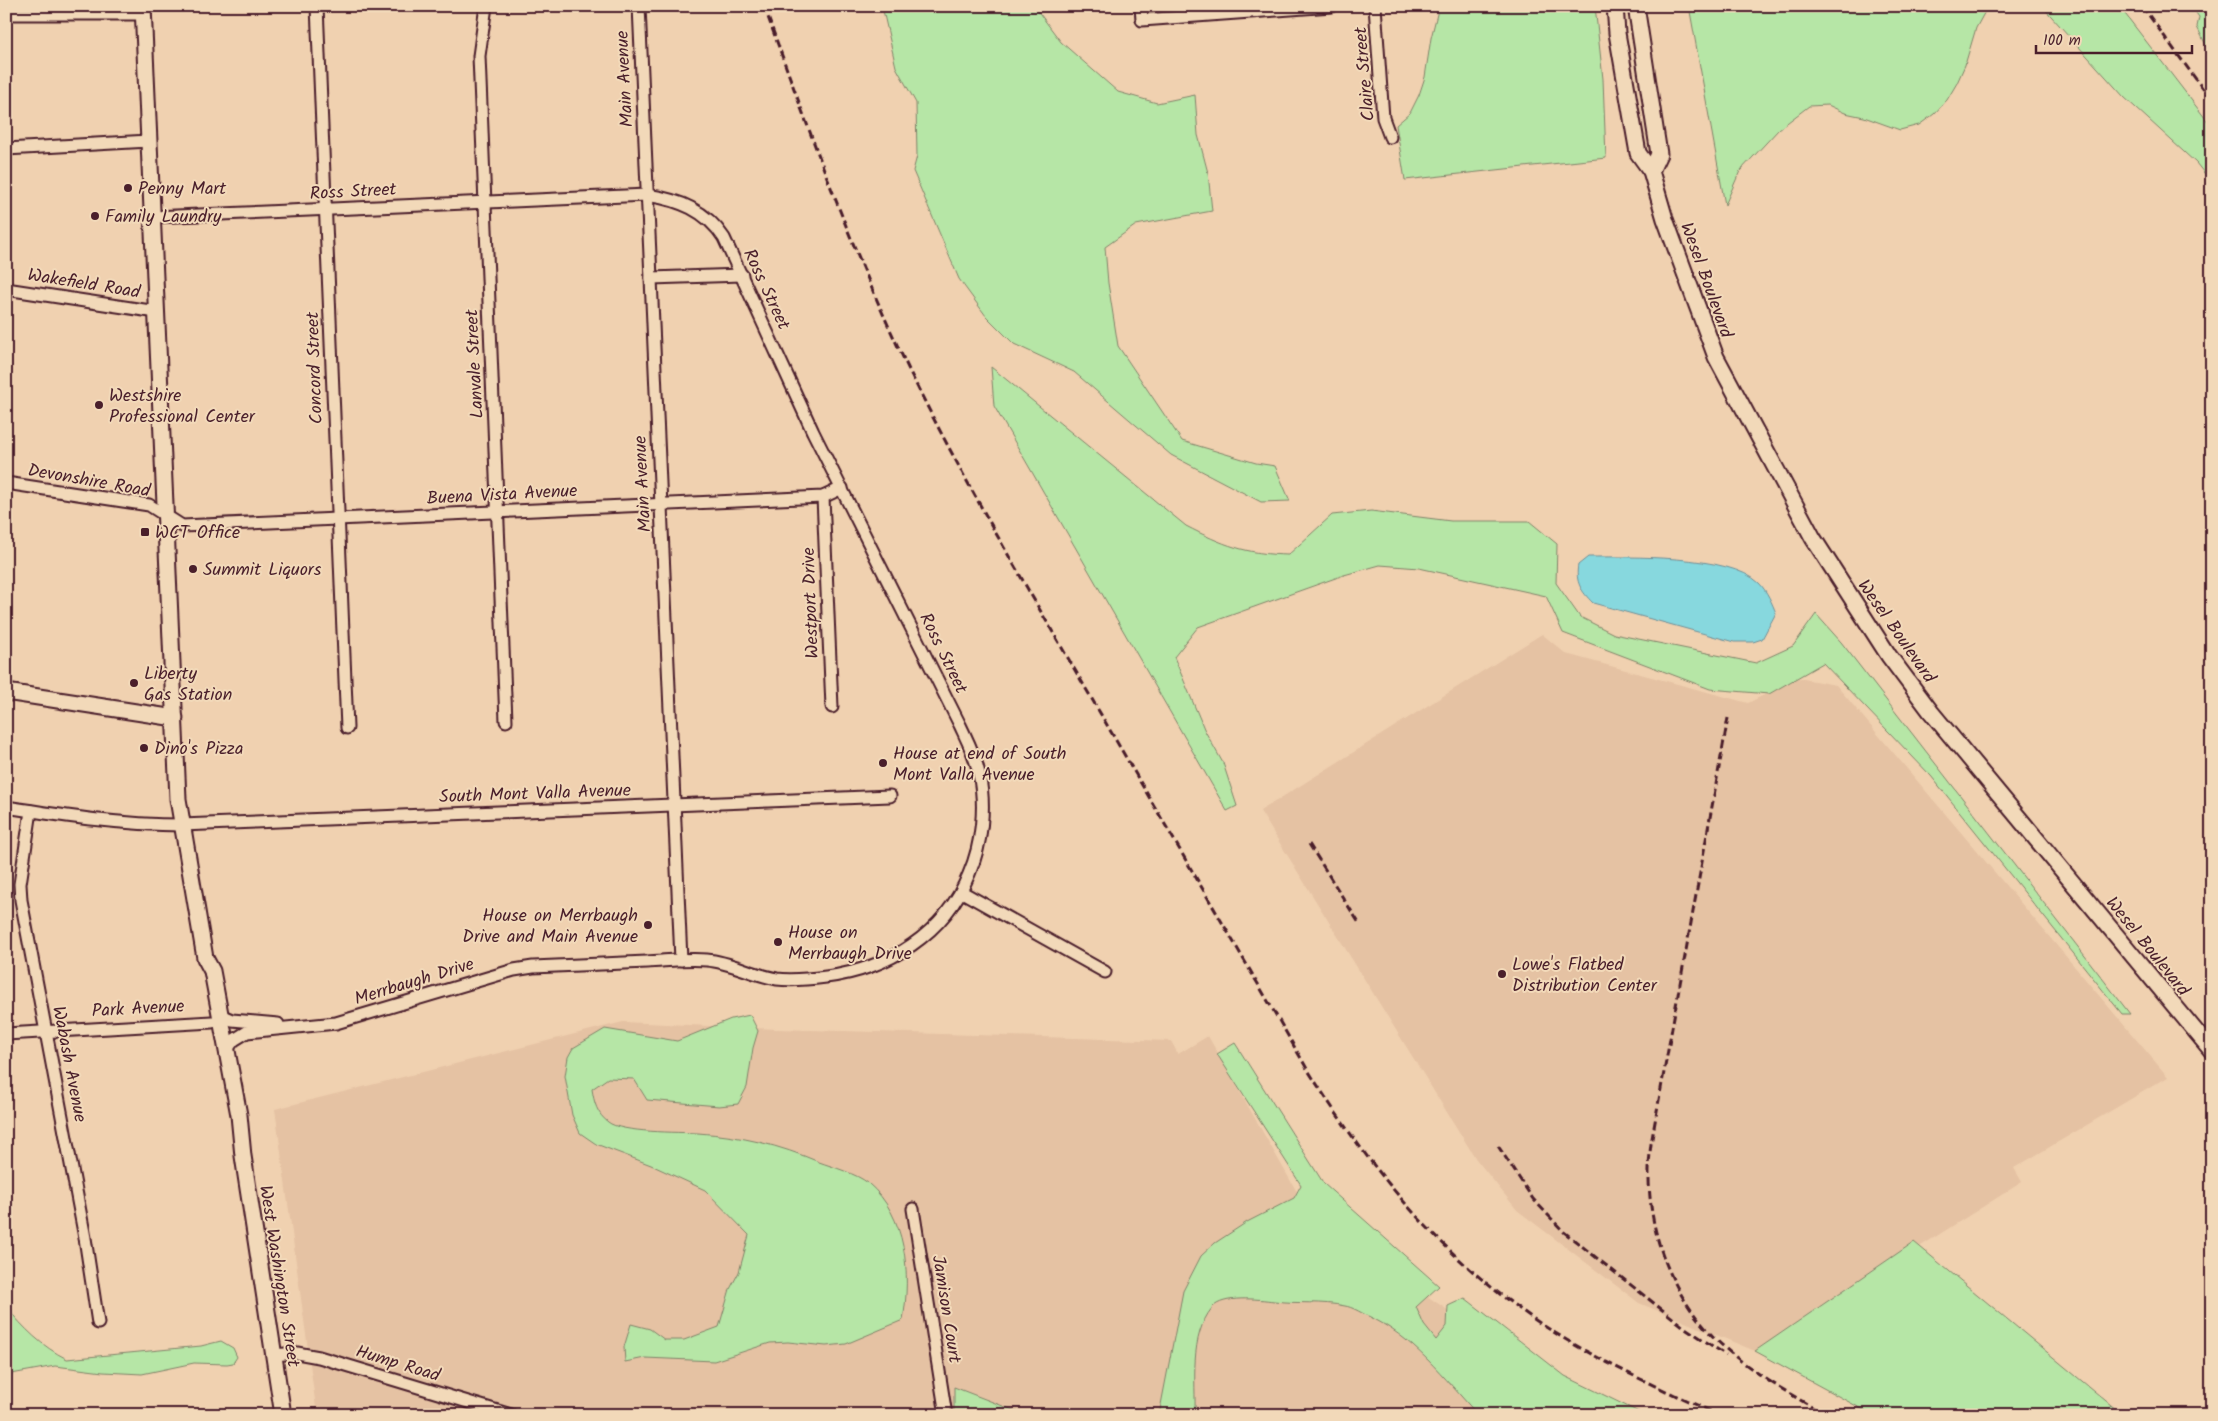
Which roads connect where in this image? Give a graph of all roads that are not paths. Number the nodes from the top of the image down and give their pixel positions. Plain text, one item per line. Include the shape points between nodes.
1 (317, 6) edge
2 (486, 6) edge
3 (638, 6) edge
4 (1141, 6) edge
5 (1332, 6) edge
6 (1375, 6) edge
7 (1616, 6) edge
8 (1636, 6) edge
9 (144, 10) edge
10 (6, 14) edge
11 (1390, 137) dead end
12 (149, 140) junction
13 (6, 149) edge
14 (1651, 171) junction
15 (647, 195) junction
16 (485, 203) junction
17 (325, 210) junction
18 (153, 217) junction
19 (742, 275) junction
20 (650, 278) junction
21 (6, 289) edge
22 (157, 312) junction
23 (6, 484) edge
24 (842, 488) junction
25 (823, 497) junction
26 (661, 504) junction
27 (498, 512) junction
28 (165, 515) junction
29 (338, 519) junction
30 (6, 692) edge
31 (832, 707) dead end
32 (175, 718) junction
33 (506, 721) dead end
34 (347, 728) dead end
35 (890, 796) dead end
36 (674, 804) junction
37 (6, 807) edge
38 (31, 811) junction
39 (182, 825) junction
40 (962, 892) junction
41 (681, 960) junction
42 (1105, 972) dead end
43 (216, 1019) junction
44 (292, 1027) junction
45 (47, 1031) junction
46 (6, 1034) edge
47 (227, 1049) junction
48 (2212, 1051) edge
49 (241, 1142) junction
50 (913, 1209) dead end
51 (98, 1323) dead end
52 (273, 1355) junction
53 (283, 1415) edge
54 (511, 1415) edge
55 (946, 1415) edge

1 - 17 street, Concord Street
2 - 16 street, Lanvale Street via 479,56
3 - 15 street, Main Avenue
4 - 5 street via 1142,20
6 - 11 street, Claire Street via 1383,118
7 - 14 street, Wesel Boulevard via 1617,33 1638,153
8 - 14 street via 1659,154
9 - 10 street
9 - 12 street, West Washington Street
12 - 13 street
12 - 18 street, West Washington Street
14 - 48 street, Wesel Boulevard via 1665,219 1716,356 1813,538 1852,600 1888,656 1931,712
15 - 16 street, Ross Street
15 - 19 street, Ross Street via 682,202 707,218 724,238
15 - 20 street, Main Avenue
16 - 17 street, Ross Street
16 - 27 street, Lanvale Street
17 - 18 street, Ross Street
17 - 29 street, Concord Street
18 - 22 street, West Washington Street
19 - 20 street
19 - 24 street, Ross Street
20 - 26 street, Main Avenue
21 - 22 street, Wakefield Road
22 - 28 street, West Washington Street
23 - 28 street, Devonshire Road via 149,505
24 - 25 street, Buena Vista Avenue
24 - 40 street, Ross Street via 960,725 979,773 981,830 974,862
25 - 26 street, Buena Vista Avenue
25 - 31 street, Westport Drive
26 - 27 street, Buena Vista Avenue
26 - 36 street, Main Avenue
27 - 29 street, Buena Vista Avenue
27 - 33 street, Lanvale Street
28 - 29 street, Buena Vista Avenue via 182,526
28 - 32 street, West Washington Street
29 - 34 street, Concord Street
30 - 32 street
32 - 39 street, West Washington Street
35 - 36 street, South Mont Valla Avenue
36 - 39 street, South Mont Valla Avenue
36 - 41 street, Main Avenue
37 - 38 street, South Mont Valla Avenue
38 - 39 street, South Mont Valla Avenue via 152,825
38 - 45 street, Wabash Avenue via 20,884 21,900
39 - 43 street, West Washington Street via 206,958 212,971
40 - 41 street, Merrbaugh Drive via 935,926 918,941 901,953 862,970 815,978 778,979 707,960
40 - 42 street
41 - 44 street, Merrbaugh Drive via 514,970 336,1023
43 - 44 street, Merrbaugh Drive via 262,1021
43 - 45 street, Park Avenue
43 - 47 street, West Washington Street
43 - 49 street, West Washington Street via 229,1115
44 - 47 street, Merrbaugh Drive via 247,1032
45 - 46 street, Park Avenue
45 - 51 street, Wabash Avenue
47 - 49 street, West Washington Street
49 - 52 street, West Washington Street
50 - 55 street, Jamison Court
52 - 53 street, West Washington Street
52 - 54 street, Hump Road via 319,1357

